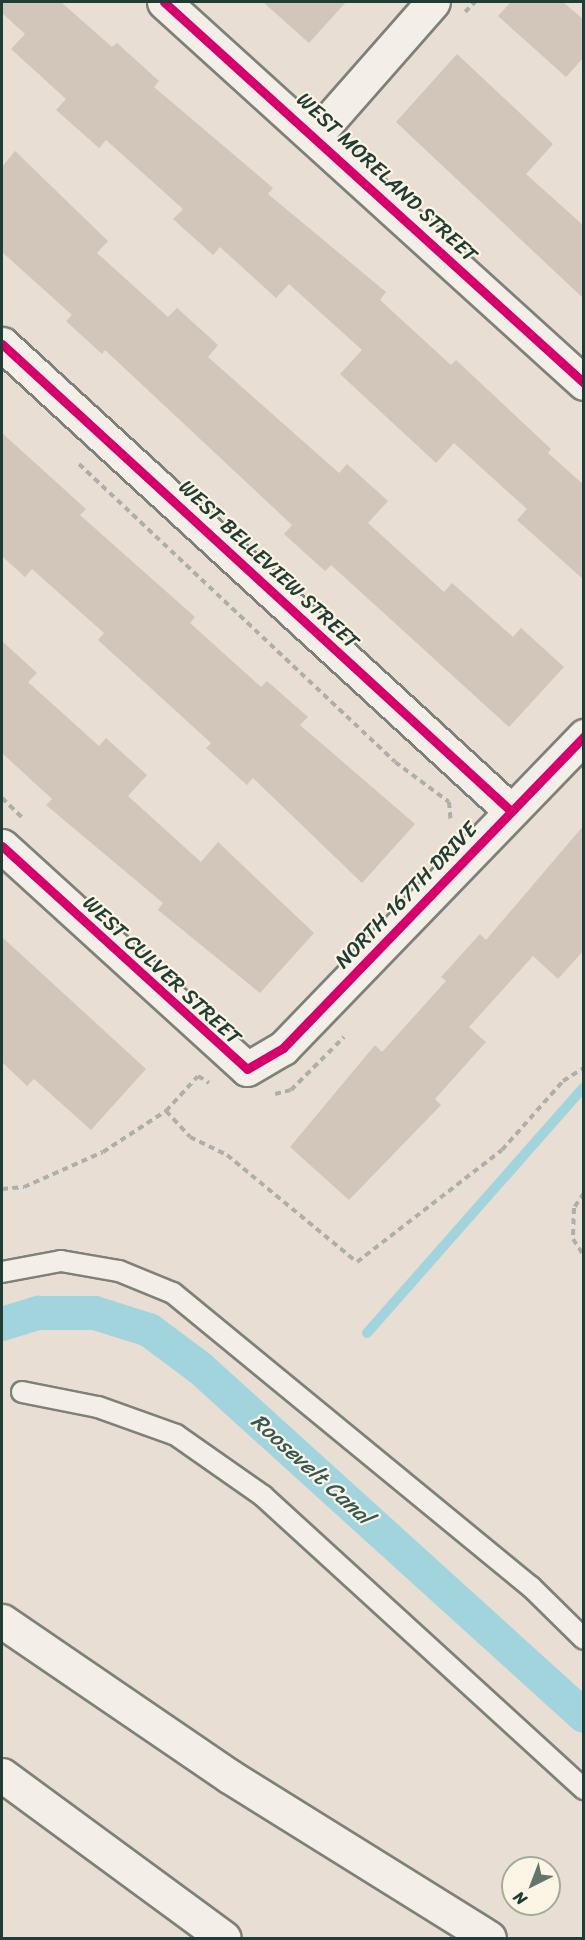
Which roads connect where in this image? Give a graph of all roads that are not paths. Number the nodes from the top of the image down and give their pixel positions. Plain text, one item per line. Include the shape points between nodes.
1 (164, 2) edge
2 (446, 10) edge
3 (316, 135) junction
4 (2, 344) edge
5 (584, 383) edge
6 (584, 736) edge
7 (511, 811) junction
8 (2, 846) edge
9 (247, 1070) joint
10 (2, 1272) edge
11 (22, 1392) dead end
12 (2, 1621) edge
13 (584, 1639) edge
14 (2, 1775) edge
15 (584, 1789) edge
16 (224, 1938) edge
17 (489, 1938) edge

1 - 3 main road, WEST MORELAND STREET
2 - 3 main road
3 - 5 main road, WEST MORELAND STREET
4 - 7 main road, WEST BELLEVIEW STREET
6 - 7 main road, NORTH 167TH DRIVE
7 - 9 main road, NORTH 167TH DRIVE via 283,1048
8 - 9 main road, WEST CULVER STREET
10 - 13 lane via 61,1261 119,1271 173,1293 531,1587
11 - 15 lane via 98,1407 176,1435 263,1496
12 - 17 main road via 229,1776
14 - 16 main road

